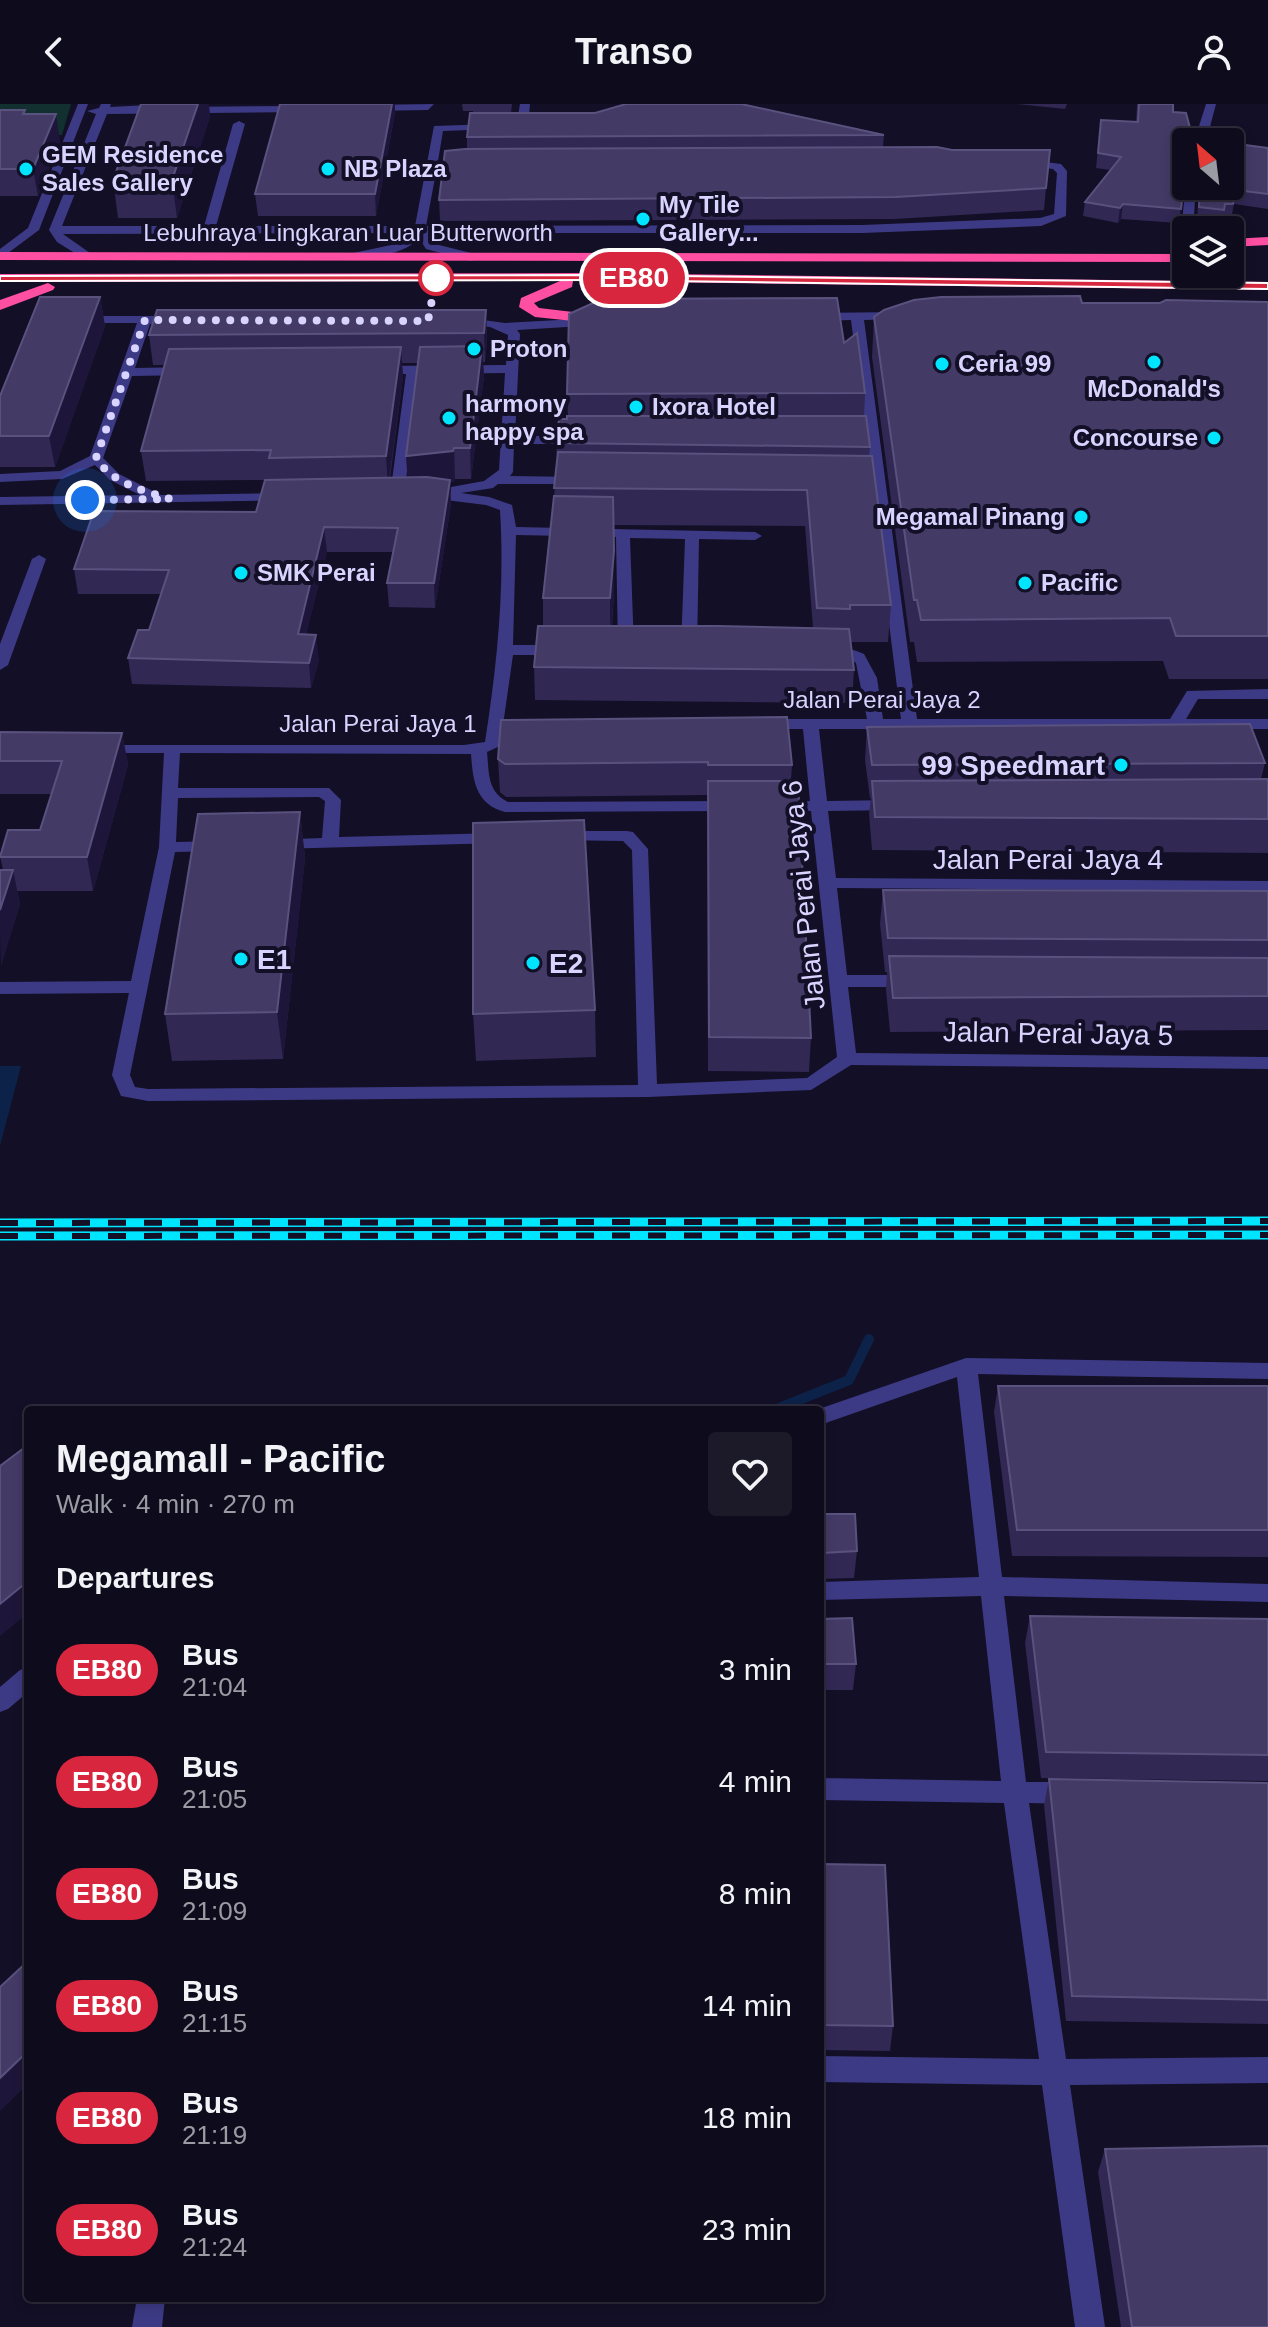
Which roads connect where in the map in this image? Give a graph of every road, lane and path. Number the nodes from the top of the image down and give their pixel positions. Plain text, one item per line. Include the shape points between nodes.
1 (429, 104) edge
2 (525, 104) edge
3 (1211, 104) edge
4 (163, 107) edge
5 (82, 108) edge
6 (105, 108) edge
7 (319, 108) edge
8 (350, 108) edge
9 (239, 124) dead end
10 (522, 127) junction
11 (536, 127) edge
12 (1204, 128) edge
13 (1010, 162) edge
14 (432, 164) junction
15 (479, 164) edge
16 (209, 229) junction
17 (420, 229) junction
18 (55, 230) junction
19 (1268, 241) edge
20 (1244, 242) edge
21 (1172, 246) edge
22 (0, 256) edge
23 (86, 256) junction
24 (345, 256) junction
25 (471, 257) junction
26 (1172, 258) edge
27 (1244, 258) edge
28 (1255, 258) dead end
29 (793, 259) junction
30 (592, 277) junction
31 (0, 278) edge
32 (77, 280) junction
33 (1268, 286) edge
34 (0, 305) edge
35 (918, 316) edge
36 (857, 317) junction
37 (61, 319) edge
38 (145, 320) junction
39 (193, 320) edge
40 (444, 321) edge
41 (612, 321) joint
42 (809, 326) edge
43 (505, 327) junction
44 (413, 369) junction
45 (512, 369) junction
46 (365, 370) edge
47 (206, 371) edge
48 (126, 372) junction
49 (508, 440) junction
50 (590, 440) edge
51 (96, 458) junction
52 (0, 478) edge
53 (499, 480) junction
54 (594, 481) edge
55 (407, 495) junction
56 (306, 497) edge
57 (170, 499) junction
58 (0, 501) edge
59 (510, 531) junction
60 (623, 534) junction
61 (692, 535) junction
62 (755, 536) dead end
63 (39, 559) dead end
64 (627, 649) edge
65 (689, 649) edge
66 (506, 650) junction
67 (581, 650) edge
68 (807, 652) edge
69 (0, 665) edge
70 (1268, 694) edge
71 (747, 724) edge
72 (810, 724) junction
73 (876, 724) junction
74 (910, 724) junction
75 (1175, 724) junction
76 (1268, 724) edge
77 (78, 748) edge
78 (172, 748) junction
79 (479, 750) junction
80 (170, 793) junction
81 (819, 805) junction
82 (912, 805) edge
83 (330, 843) junction
84 (167, 847) junction
85 (828, 883) junction
86 (1268, 886) edge
87 (838, 981) junction
88 (934, 981) edge
89 (137, 987) junction
90 (0, 988) edge
91 (847, 1059) junction
92 (1268, 1063) edge
93 (648, 1091) junction
94 (966, 1366) junction
95 (1268, 1371) edge
96 (824, 1416) edge
97 (992, 1586) junction
98 (824, 1591) edge
99 (1268, 1593) edge
100 (24, 1681) edge
101 (0, 1702) edge
102 (824, 1789) edge
103 (1015, 1792) junction
104 (1094, 1793) edge
105 (824, 2069) edge
106 (1268, 2070) edge
107 (1054, 2072) junction
108 (150, 2302) edge
109 (147, 2327) edge
110 (1090, 2327) edge

1 - 8 street
2 - 10 street
3 - 12 street
4 - 6 street
4 - 7 street
5 - 6 street
5 - 22 street via 33,230
6 - 18 street
9 - 16 street
10 - 11 street
10 - 14 street via 438,128
13 - 17 street via 1057,166 1063,173 1060,216 1041,222 862,229
14 - 15 street
14 - 17 street
16 - 17 street
16 - 18 street
17 - 24 street via 399,247
17 - 25 street via 430,246
18 - 23 street
19 - 20 highway
21 - 29 highway
22 - 23 highway, Lebuhraya Lingkaran Luar Butterworth
23 - 24 highway, Lebuhraya Lingkaran Luar Butterworth
24 - 25 highway, Lebuhraya Lingkaran Luar Butterworth
25 - 29 highway, Lebuhraya Lingkaran Luar Butterworth
26 - 29 highway, Lebuhraya Lingkaran Luar Butterworth
27 - 28 highway
30 - 32 highway, Lebuhraya Lingkaran Luar Butterworth
30 - 33 highway, Lebuhraya Lingkaran Luar Butterworth
30 - 41 highway via 535,295 526,301 527,307
31 - 32 highway, Lebuhraya Lingkaran Luar Butterworth
32 - 34 highway
35 - 36 street
36 - 42 street
36 - 74 street via 865,439
37 - 38 street
38 - 39 street
38 - 48 street
40 - 43 street
41 - 43 street
43 - 45 street via 514,334
44 - 45 street
44 - 46 street
44 - 55 street
45 - 49 street
47 - 48 street
48 - 51 street
49 - 50 street
49 - 53 street via 506,472
51 - 52 street via 68,475
51 - 57 street via 119,481
53 - 54 street
53 - 55 street
55 - 59 street via 489,501 507,508
56 - 57 street
57 - 58 street
59 - 60 street
59 - 66 street, Jalan Perai Jaya 1
60 - 61 street
60 - 64 street
61 - 62 street
61 - 65 street
63 - 69 street
66 - 67 street
66 - 79 street, Jalan Perai Jaya 1 via 504,724 492,746
68 - 73 street via 861,658
70 - 75 street via 1193,694
71 - 72 street, Jalan Perai Jaya 2
72 - 73 street, Jalan Perai Jaya 2
72 - 81 street, Jalan Perai Jaya 6
73 - 74 street, Jalan Perai Jaya 2
74 - 75 street, Jalan Perai Jaya 2
75 - 76 street, Jalan Perai Jaya 2 via 1246,732
77 - 78 street, Jalan Perai Jaya 1
78 - 79 street, Jalan Perai Jaya 1
78 - 80 street
79 - 81 street via 484,794 505,807
80 - 83 street via 323,792 333,800
80 - 84 street
81 - 82 street
81 - 85 street, Jalan Perai Jaya 6
83 - 84 street
83 - 93 street via 627,836 640,849
84 - 89 street
85 - 86 street, Jalan Perai Jaya 4
85 - 87 street, Jalan Perai Jaya 6
87 - 88 street
87 - 91 street, Jalan Perai Jaya 6
89 - 90 street
89 - 93 street via 121,1075 128,1092
91 - 92 street, Jalan Perai Jaya 5
91 - 93 street via 811,1084
94 - 95 street
94 - 96 street
94 - 97 street
97 - 98 street
97 - 99 street
97 - 103 street
100 - 101 street
102 - 103 street
103 - 104 street
103 - 107 street
105 - 107 street
106 - 107 street
107 - 110 street
108 - 109 street

